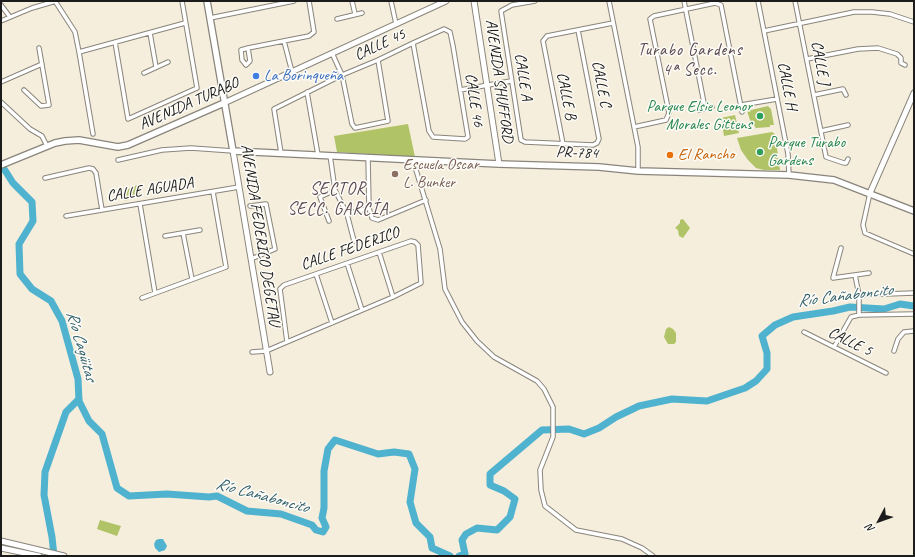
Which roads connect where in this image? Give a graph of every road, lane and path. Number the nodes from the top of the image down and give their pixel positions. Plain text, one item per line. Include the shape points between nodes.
1 (55, 1) edge
2 (182, 1) edge
3 (207, 1) edge
4 (294, 1) edge
5 (309, 1) edge
6 (352, 1) edge
7 (391, 1) edge
8 (446, 1) edge
9 (474, 1) edge
10 (535, 1) edge
11 (609, 1) edge
12 (684, 1) edge
13 (758, 1) edge
14 (795, 1) edge
15 (1, 5) edge
16 (685, 8) junction
17 (362, 13) dead end
18 (355, 14) junction
19 (10, 17) junction
20 (210, 18) junction
21 (337, 19) dead end
22 (1, 21) edge
23 (914, 22) edge
24 (186, 23) junction
25 (613, 23) junction
26 (396, 24) junction
27 (800, 24) junction
28 (578, 30) junction
29 (764, 30) junction
30 (450, 32) joint
31 (150, 33) junction
32 (284, 41) junction
33 (115, 42) junction
34 (413, 43) junction
35 (39, 48) dead end
36 (248, 48) dead end
37 (79, 52) junction
38 (332, 53) junction
39 (807, 59) junction
40 (378, 60) junction
41 (168, 62) dead end
42 (42, 64) junction
43 (905, 65) dead end
44 (156, 68) junction
45 (292, 72) junction
46 (144, 73) dead end
47 (342, 75) junction
48 (511, 81) junction
49 (1, 82) edge
50 (487, 86) junction
51 (24, 90) dead end
52 (460, 90) junction
53 (307, 92) junction
54 (914, 94) edge
55 (814, 95) junction
56 (846, 95) dead end
57 (777, 99) junction
58 (1, 102) edge
59 (224, 103) junction
60 (741, 105) junction
61 (712, 107) dead end
62 (705, 108) junction
63 (699, 110) dead end
64 (742, 112) dead end
65 (848, 125) dead end
66 (634, 127) junction
67 (821, 131) junction
68 (93, 134) dead end
69 (563, 144) junction
70 (47, 146) junction
71 (233, 151) junction
72 (281, 153) junction
73 (318, 155) junction
74 (330, 155) junction
75 (368, 157) junction
76 (848, 159) dead end
77 (118, 160) dead end
78 (413, 160) junction
79 (499, 164) junction
80 (1, 165) edge
81 (638, 171) junction
82 (789, 175) junction
83 (45, 178) dead end
84 (239, 187) junction
85 (335, 190) junction
86 (213, 192) junction
87 (870, 193) junction
88 (426, 200) junction
89 (140, 204) junction
90 (250, 206) dead end
91 (369, 208) junction
92 (102, 210) junction
93 (914, 211) edge
94 (347, 214) junction
95 (66, 216) dead end
96 (329, 221) dead end
97 (200, 230) dead end
98 (183, 233) junction
99 (165, 236) dead end
100 (354, 241) dead end
101 (841, 248) dead end
102 (379, 252) junction
103 (914, 254) edge
104 (251, 259) junction
105 (347, 263) junction
106 (869, 273) dead end
107 (316, 274) junction
108 (855, 275) junction
109 (192, 279) junction
110 (155, 293) junction
111 (914, 293) edge
112 (860, 295) junction
113 (393, 297) junction
114 (142, 298) dead end
115 (362, 310) junction
116 (859, 312) junction
117 (914, 314) edge
118 (332, 323) junction
119 (914, 331) edge
120 (804, 332) dead end
121 (287, 342) junction
122 (834, 347) junction
123 (266, 351) junction
124 (894, 351) dead end
125 (252, 352) dead end
126 (270, 372) dead end
127 (886, 373) dead end
128 (1, 541) edge
129 (1, 548) edge
130 (39, 556) edge
131 (64, 556) edge
132 (653, 556) edge

1 - 19 street
1 - 37 street via 75,32
2 - 24 street
3 - 20 main road, AVENIDA FEDERICO DEGETAU
4 - 20 street
5 - 32 street via 314,32 309,36
6 - 18 street
7 - 26 street
8 - 26 street, AVENIDA TURABO
9 - 50 street, AVENIDA SHUFFORD
10 - 48 street, CALLE A via 501,11
11 - 25 street
12 - 16 street
13 - 29 street, CALLE H
14 - 27 street, CALLE J
15 - 19 street
16 - 60 street via 715,3 721,5
16 - 62 street
16 - 66 street via 650,19 669,113 666,120
17 - 18 street
18 - 21 street
19 - 22 street
20 - 59 main road, AVENIDA FEDERICO DEGETAU
23 - 27 street via 890,14 854,12
24 - 31 street
24 - 33 street via 197,88 128,119
25 - 28 street
25 - 66 street
26 - 38 street, AVENIDA TURABO
27 - 29 street
27 - 39 street, CALLE J
28 - 69 street, CALLE B via 547,36 543,41
28 - 69 street, CALLE C via 599,139 593,145
29 - 57 street, CALLE H
30 - 34 street, CALLE 45 via 444,29
30 - 52 street, CALLE 46
31 - 33 street
31 - 44 street
32 - 36 street
32 - 45 street
33 - 37 street
34 - 40 street, CALLE 45
34 - 52 street, CALLE 46 via 429,131 433,137 468,137
35 - 42 street
37 - 68 street
38 - 45 street, AVENIDA TURABO
38 - 47 street
39 - 43 street via 858,49 878,48 897,54 901,58 901,63
39 - 55 street, CALLE J
40 - 47 street, CALLE 45
40 - 47 street via 388,121 355,128
41 - 44 street
42 - 49 street
42 - 51 street via 49,105 40,106
44 - 46 street
45 - 59 street, AVENIDA TURABO
47 - 53 street, CALLE 45
48 - 50 street
48 - 69 street, CALLE A via 521,140
50 - 52 street
50 - 79 street, AVENIDA SHUFFORD
53 - 72 street, CALLE 45 via 274,109
53 - 73 street
54 - 87 street
55 - 56 street via 843,89
55 - 67 street, CALLE J
57 - 60 street
57 - 82 street, CALLE H via 788,154
58 - 70 street via 30,129 42,136
59 - 70 main road, AVENIDA TURABO via 128,145 118,147 79,140
59 - 71 main road, AVENIDA FEDERICO DEGETAU
60 - 64 street
61 - 62 street
62 - 63 street
65 - 67 street
66 - 81 street via 638,147
67 - 76 street, CALLE J via 826,157 844,163
70 - 80 main road, AVENIDA TURABO
71 - 72 main road, PR-784 / PR-784
71 - 77 street via 191,148 162,150
71 - 84 street, AVENIDA FEDERICO DEGETAU
72 - 73 main road, PR-784 / PR-784
73 - 74 main road, PR-784 / PR-784
74 - 75 main road, PR-784 / PR-784
74 - 85 street
75 - 78 main road, PR-784 / PR-784
75 - 91 street
78 - 79 main road, PR-784 / PR-784
78 - 88 street
79 - 81 main road, PR-784 / PR-784 via 599,167
81 - 82 main road, PR-784 / PR-784
82 - 87 main road, PR-784 / PR-784 via 834,180
83 - 92 street via 93,169 96,173
84 - 86 street, CALLE AGUADA
84 - 104 street, AVENIDA FEDERICO DEGETAU
85 - 94 street
85 - 96 street via 320,197
86 - 89 street, CALLE AGUADA
86 - 109 street via 226,267
87 - 93 main road, PR-784 / PR-784
87 - 103 street via 863,225 865,233
88 - 91 street via 378,220 372,218
88 - 132 street via 440,249 445,289 462,322 494,357 537,381 553,407 553,437 540,470 545,506 576,530 622,539
89 - 92 street, CALLE AGUADA
89 - 110 street
90 - 104 street via 266,204 275,249
91 - 94 street
92 - 95 street, CALLE AGUADA
94 - 100 street
97 - 98 street
98 - 99 street
98 - 109 street
101 - 108 street via 834,278
102 - 105 street, CALLE FEDERICO
102 - 113 street
102 - 113 street, CALLE FEDERICO via 411,241 418,245 421,283
104 - 123 street, AVENIDA FEDERICO DEGETAU
105 - 107 street, CALLE FEDERICO
105 - 115 street
106 - 108 street
107 - 118 street
107 - 121 street, CALLE FEDERICO via 284,284 280,289
108 - 112 street
109 - 110 street
110 - 114 street
111 - 112 street
112 - 116 street
113 - 115 street, CALLE FEDERICO
115 - 118 street, CALLE FEDERICO
116 - 117 street
116 - 122 street via 850,317
118 - 121 street, CALLE FEDERICO
119 - 124 street via 904,332 898,339
120 - 122 street, CALLE 5
121 - 123 street, CALLE FEDERICO
122 - 127 street, CALLE 5
123 - 125 street, CALLE FEDERICO
123 - 126 street, AVENIDA FEDERICO DEGETAU
128 - 131 street
129 - 130 street

